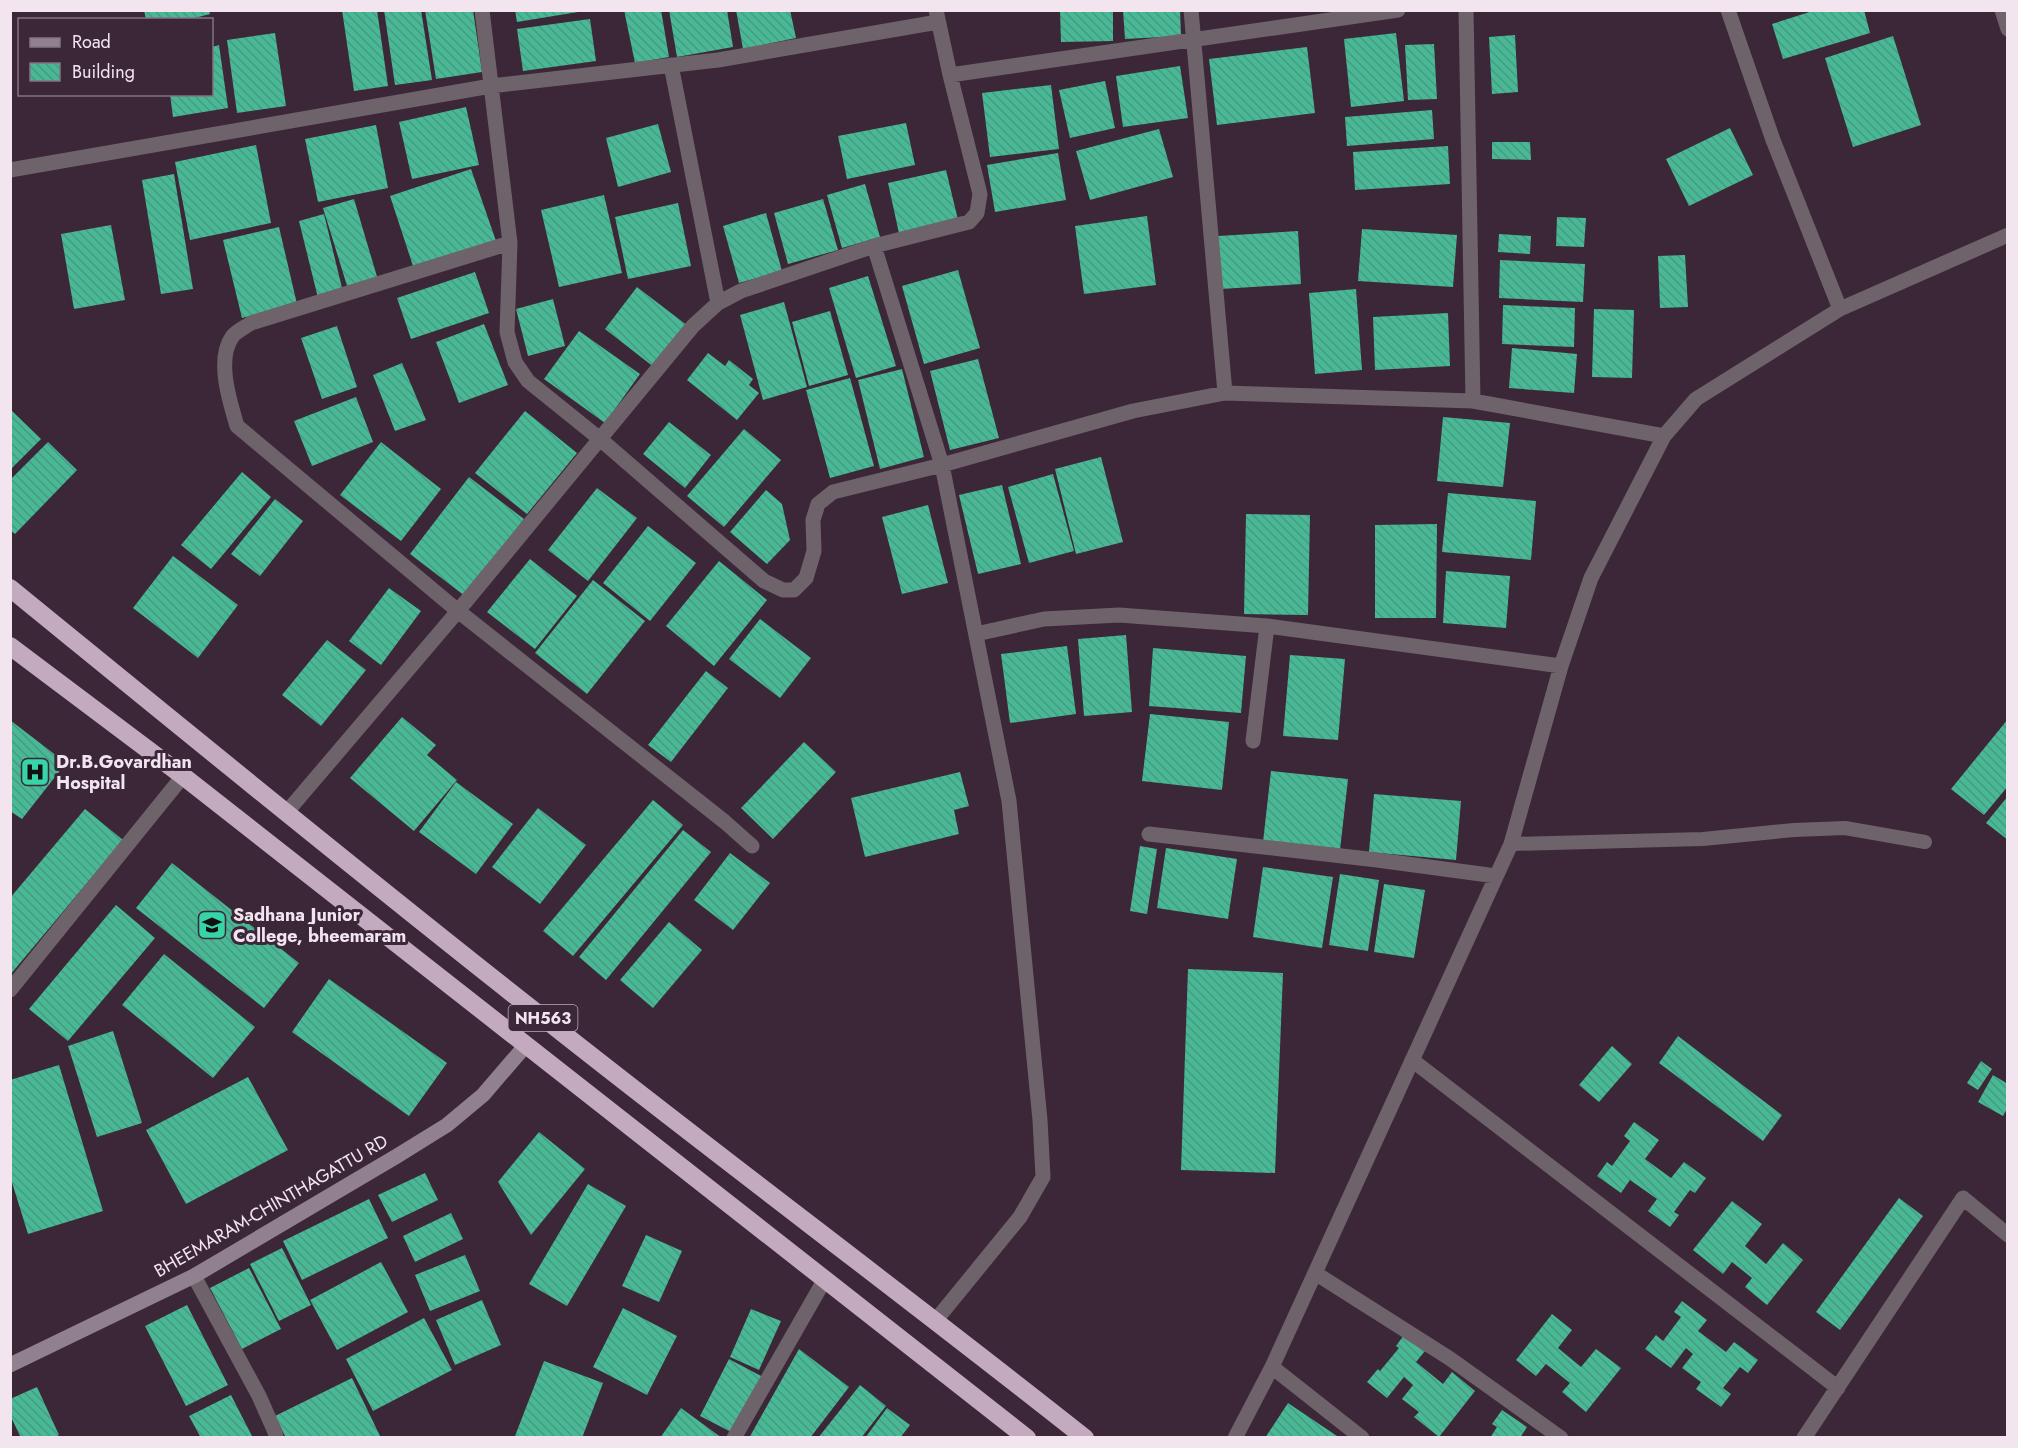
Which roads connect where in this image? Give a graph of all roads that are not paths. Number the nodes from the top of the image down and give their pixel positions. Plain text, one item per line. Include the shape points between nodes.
1 (482, 10) edge
2 (1191, 10) edge
3 (1398, 10) edge
4 (1466, 10) edge
5 (1728, 10) edge
6 (2002, 10) edge
7 (937, 16) edge
8 (2007, 29) edge
9 (1193, 40) junction
10 (671, 65) junction
11 (950, 75) junction
12 (491, 86) junction
13 (10, 170) edge
14 (2007, 235) edge
15 (510, 243) junction
16 (874, 246) junction
17 (718, 303) junction
18 (1840, 309) junction
19 (1225, 393) junction
20 (1473, 401) junction
21 (1664, 436) junction
22 (600, 439) junction
23 (942, 465) junction
24 (10, 588) edge
25 (458, 611) junction
26 (1267, 626) junction
27 (975, 634) junction
28 (10, 646) edge
29 (1561, 666) junction
30 (1253, 741) dead end
31 (183, 776) junction
32 (286, 813) junction
33 (1149, 834) dead end
34 (1925, 842) dead end
35 (1511, 844) junction
36 (752, 846) dead end
37 (1496, 876) junction
38 (10, 990) edge
39 (526, 1045) junction
40 (1412, 1060) junction
41 (2007, 1235) edge
42 (1315, 1273) junction
43 (194, 1276) junction
44 (825, 1279) junction
45 (936, 1320) junction
46 (10, 1365) edge
47 (1272, 1367) junction
48 (1838, 1388) junction
49 (276, 1437) edge
50 (734, 1437) edge
51 (1027, 1437) edge
52 (1085, 1437) edge
53 (1236, 1437) edge
54 (1362, 1437) edge
55 (1561, 1437) edge
56 (1804, 1437) edge

1 - 12 street
2 - 9 street
3 - 9 street
4 - 20 street
5 - 18 street via 1773,140
6 - 8 street
7 - 10 street via 718,60
7 - 11 street
9 - 11 street
9 - 19 street
10 - 12 street
10 - 17 street
11 - 16 street via 980,194 977,213 969,222
12 - 13 street
12 - 15 street
14 - 18 street
15 - 22 street via 507,332 515,362 528,381
15 - 25 street via 251,322 232,336 224,359 228,396 237,426
16 - 17 street via 741,291
16 - 23 street
17 - 22 street via 693,327
18 - 21 street via 1696,399
19 - 20 street
19 - 23 street via 1133,411
20 - 21 street
21 - 29 street via 1591,578
22 - 23 street via 764,581 783,590 794,590 806,578 814,551 813,520 818,504 833,492
22 - 25 street
23 - 27 street
24 - 32 highway, NH563
25 - 32 street
25 - 36 street
26 - 27 street via 1119,615 1044,619
26 - 29 street
26 - 30 street
27 - 45 street via 1009,801 1041,1120 1043,1177 1020,1217
28 - 31 highway, NH563
29 - 35 street
31 - 38 street
31 - 39 highway, NH563
32 - 45 highway, NH563 via 546,1020
33 - 37 street
34 - 35 lane via 1845,828 1703,838
35 - 37 street
37 - 40 street
39 - 43 street, BHEEMARAM-CHINTHAGATTU RD via 483,1095 447,1125
39 - 44 highway, NH563
40 - 42 street
40 - 48 street
41 - 48 street via 1963,1198
42 - 47 street
42 - 55 street via 1449,1358
43 - 46 street, BHEEMARAM-CHINTHAGATTU RD
43 - 49 street via 260,1396
44 - 50 street
44 - 51 highway, NH563
45 - 52 highway, NH563
47 - 53 street
47 - 54 street
48 - 56 street

